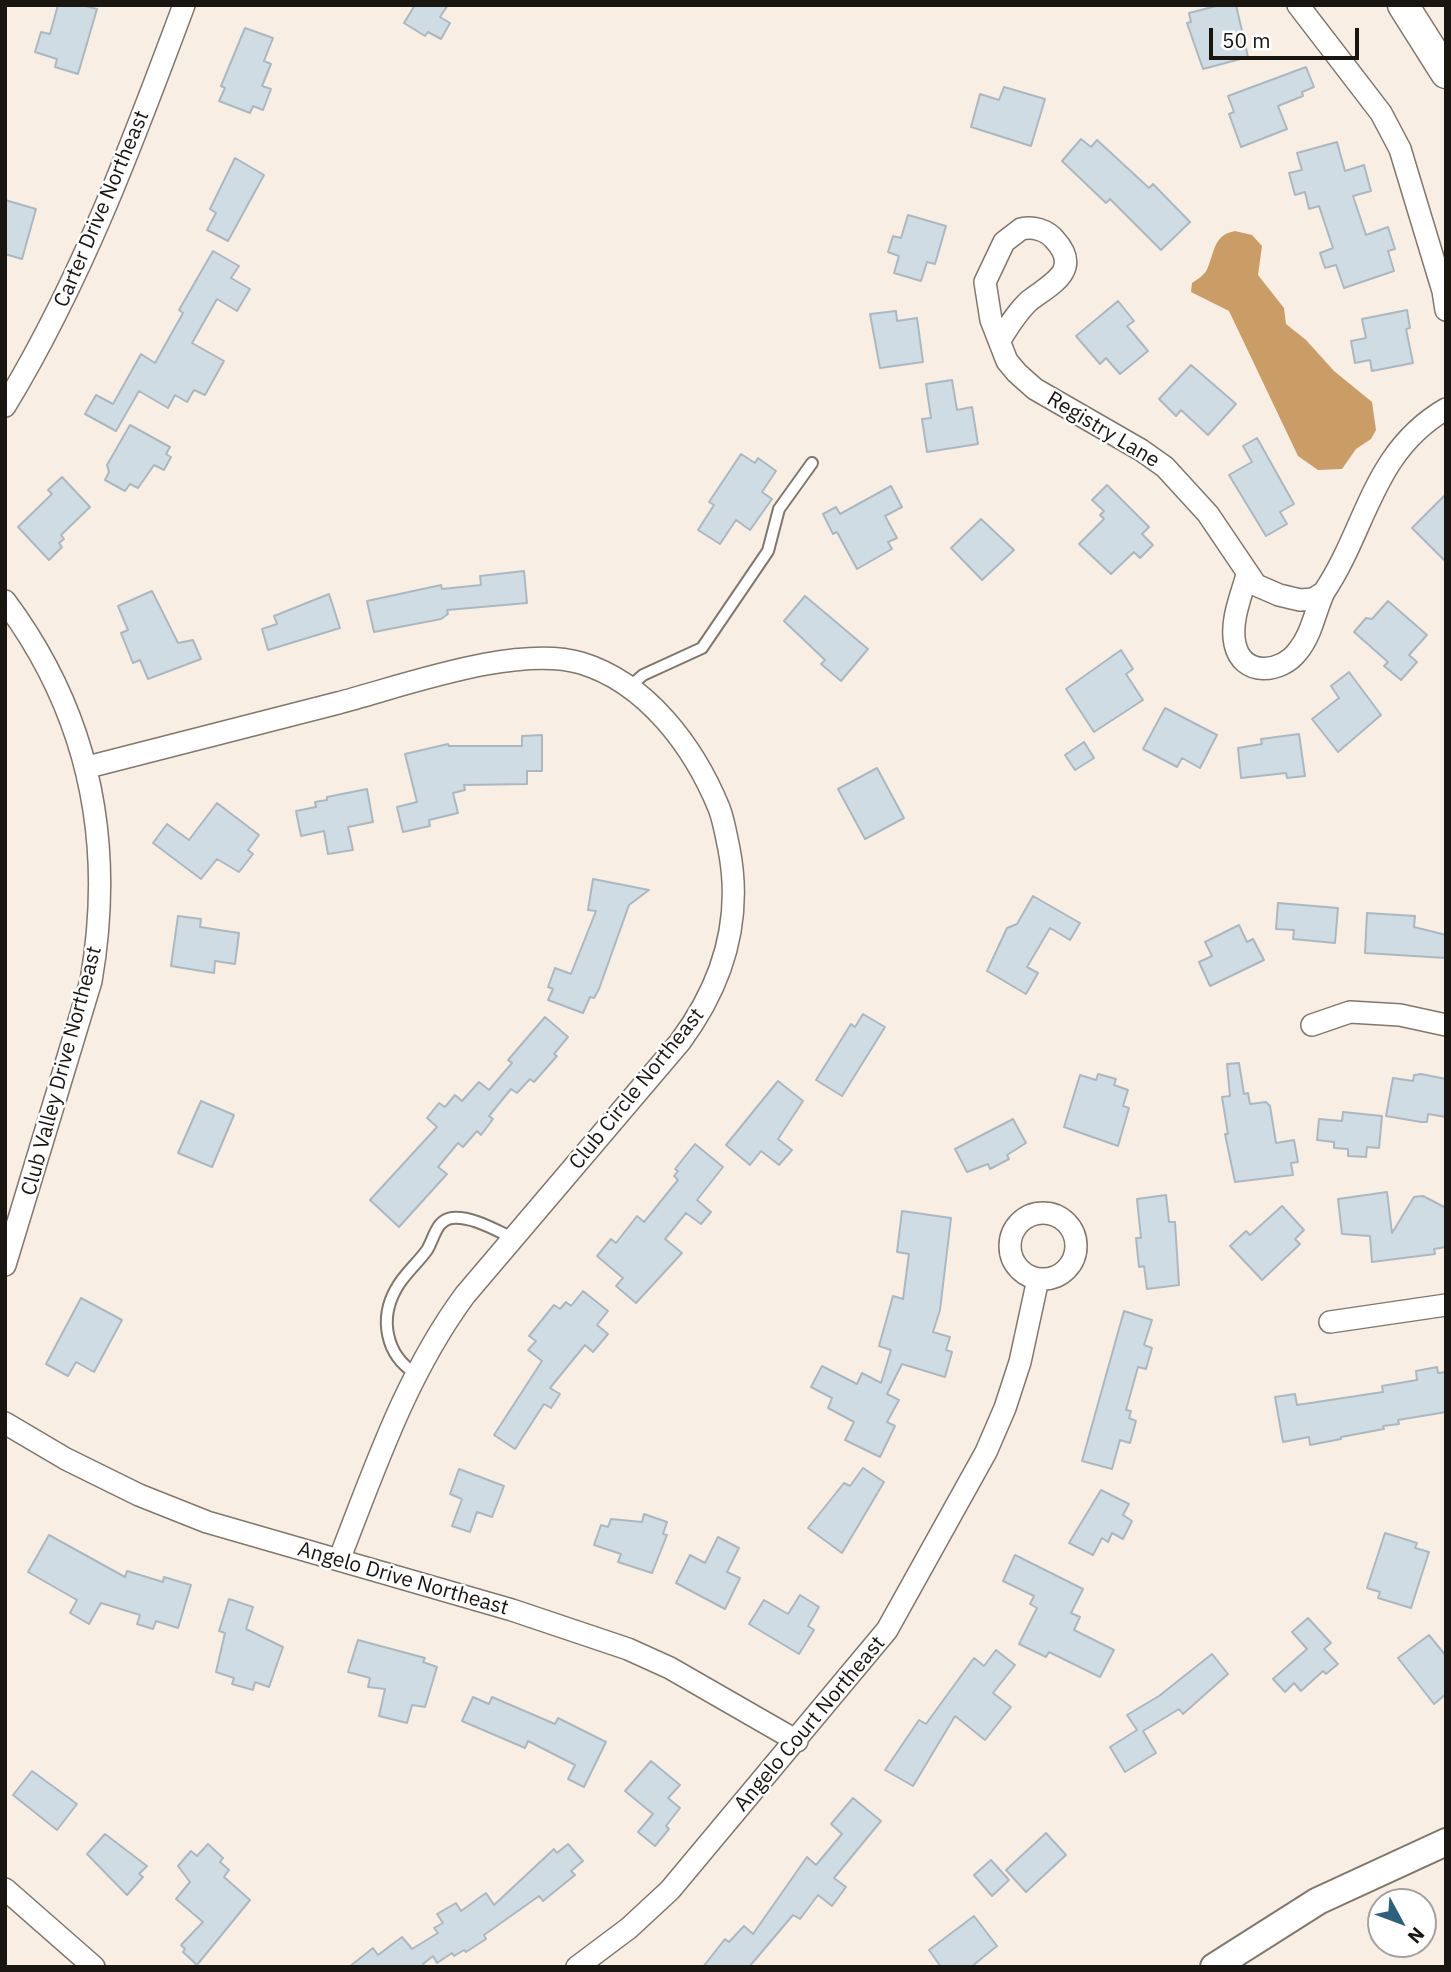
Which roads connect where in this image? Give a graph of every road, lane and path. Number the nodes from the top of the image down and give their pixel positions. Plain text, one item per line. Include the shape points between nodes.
1 (184, 5) edge
2 (1298, 5) edge
3 (1403, 5) edge
4 (1443, 62) edge
5 (1446, 310) edge
6 (1000, 340) junction
7 (5, 406) edge
8 (1446, 409) edge
9 (812, 463) dead end
10 (1247, 575) junction
11 (1324, 592) junction
12 (5, 601) edge
13 (628, 688) junction
14 (88, 767) junction
15 (1312, 1025) dead end
16 (1446, 1025) edge
17 (513, 1238) junction
18 (5, 1265) edge
19 (1038, 1279) dead end
20 (1446, 1305) edge
21 (1330, 1322) dead end
22 (415, 1373) junction
23 (5, 1423) edge
24 (339, 1560) junction
25 (797, 1741) junction
26 (1446, 1842) edge
27 (5, 1889) edge
28 (94, 1967) edge
29 (577, 1967) edge
30 (1214, 1967) edge

1 - 7 street, Carter Drive Northeast via 111,192 43,344
2 - 5 street via 1381,113 1400,149
3 - 4 main road
6 - 6 street, Registry Lane via 1018,313 1063,272 1061,246 1040,229 1028,227 1013,233 990,268 986,305
6 - 10 street, Registry Lane via 1007,361 1035,389 1165,467 1208,514
8 - 11 street via 1412,435 1387,466
9 - 13 lane via 779,509 768,551 702,648 643,674
10 - 11 street, Registry Lane via 1267,591 1290,598 1313,599
10 - 11 street via 1235,620 1235,643 1244,661 1264,670 1276,668 1297,653
12 - 14 street, Club Valley Drive Northeast via 65,703
13 - 14 street, Club Circle Northeast via 580,663 519,660
13 - 17 street, Club Circle Northeast via 677,733 714,795 733,868 731,934 710,996 695,1021
14 - 18 street, Club Valley Drive Northeast via 99,849 99,936 91,981
15 - 16 street via 1350,1012 1399,1015
17 - 22 street, Club Circle Northeast via 458,1304
17 - 22 lane via 465,1219 440,1223 429,1247 396,1288 387,1320 395,1356
19 - 25 street, Angelo Court Northeast via 1020,1362 986,1452 887,1630
20 - 21 street
22 - 24 street, Club Circle Northeast
23 - 24 street, Angelo Drive Northeast via 139,1495 207,1522
24 - 25 street, Angelo Drive Northeast via 628,1649
25 - 29 street, Angelo Court Northeast via 670,1890
26 - 30 street via 1318,1901
27 - 28 street

